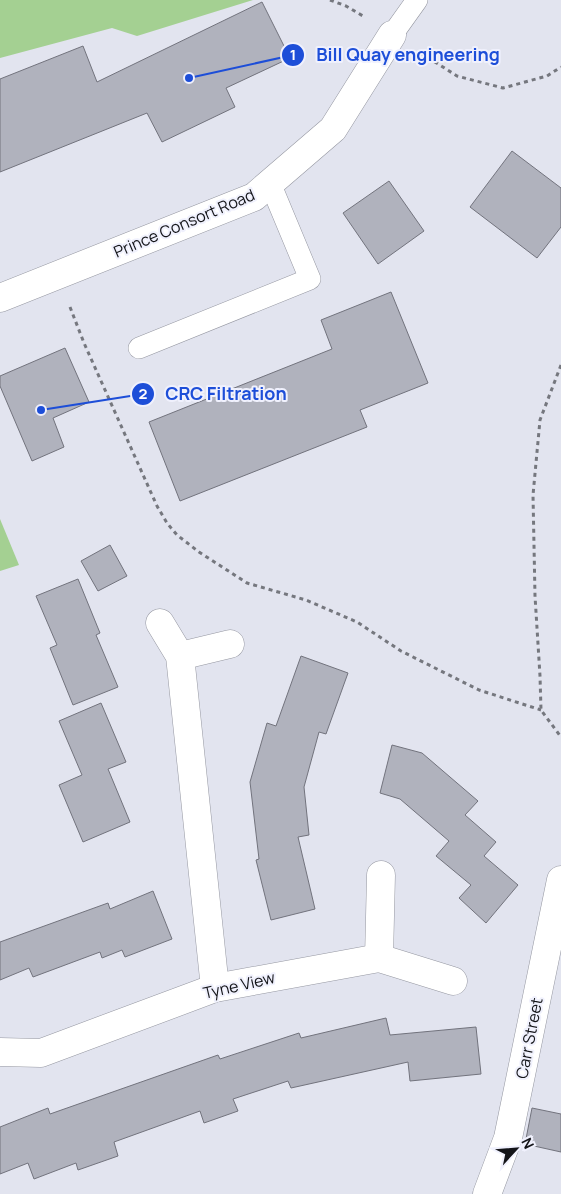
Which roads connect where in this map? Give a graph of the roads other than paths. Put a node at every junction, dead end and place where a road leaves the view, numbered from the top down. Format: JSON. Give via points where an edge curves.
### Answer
{"nodes":[{"id":1,"x":416,"y":0,"type":"edge"},
{"id":2,"x":392,"y":34,"type":"joint"},
{"id":3,"x":270,"y":183,"type":"junction"},
{"id":4,"x":0,"y":298,"type":"edge"},
{"id":5,"x":139,"y":348,"type":"dead end"},
{"id":6,"x":160,"y":623,"type":"dead end"},
{"id":7,"x":230,"y":644,"type":"dead end"},
{"id":8,"x":180,"y":656,"type":"junction"},
{"id":9,"x":381,"y":874,"type":"dead end"},
{"id":10,"x":561,"y":880,"type":"edge"},
{"id":11,"x":379,"y":958,"type":"junction"},
{"id":12,"x":453,"y":981,"type":"dead end"},
{"id":13,"x":215,"y":988,"type":"junction"},
{"id":14,"x":0,"y":1052,"type":"edge"},
{"id":15,"x":487,"y":1194,"type":"edge"}],
"edges":[{"from":1,"to":2,"type":"lane"},
{"from":2,"to":3,"type":"street","name":"Prince Consort Road","via":[[333,128]]},
{"from":3,"to":4,"type":"street","name":"Prince Consort Road","via":[[254,198]]},
{"from":3,"to":5,"type":"lane","via":[[310,279]]},
{"from":6,"to":8,"type":"street"},
{"from":7,"to":8,"type":"street"},
{"from":8,"to":13,"type":"street"},
{"from":9,"to":11,"type":"street"},
{"from":10,"to":15,"type":"street","name":"Carr Street","via":[[508,1138]]},
{"from":11,"to":12,"type":"street","name":"Tyne View"},
{"from":11,"to":13,"type":"street","name":"Tyne View"},
{"from":13,"to":14,"type":"street","name":"Tyne View","via":[[41,1053]]}]}
